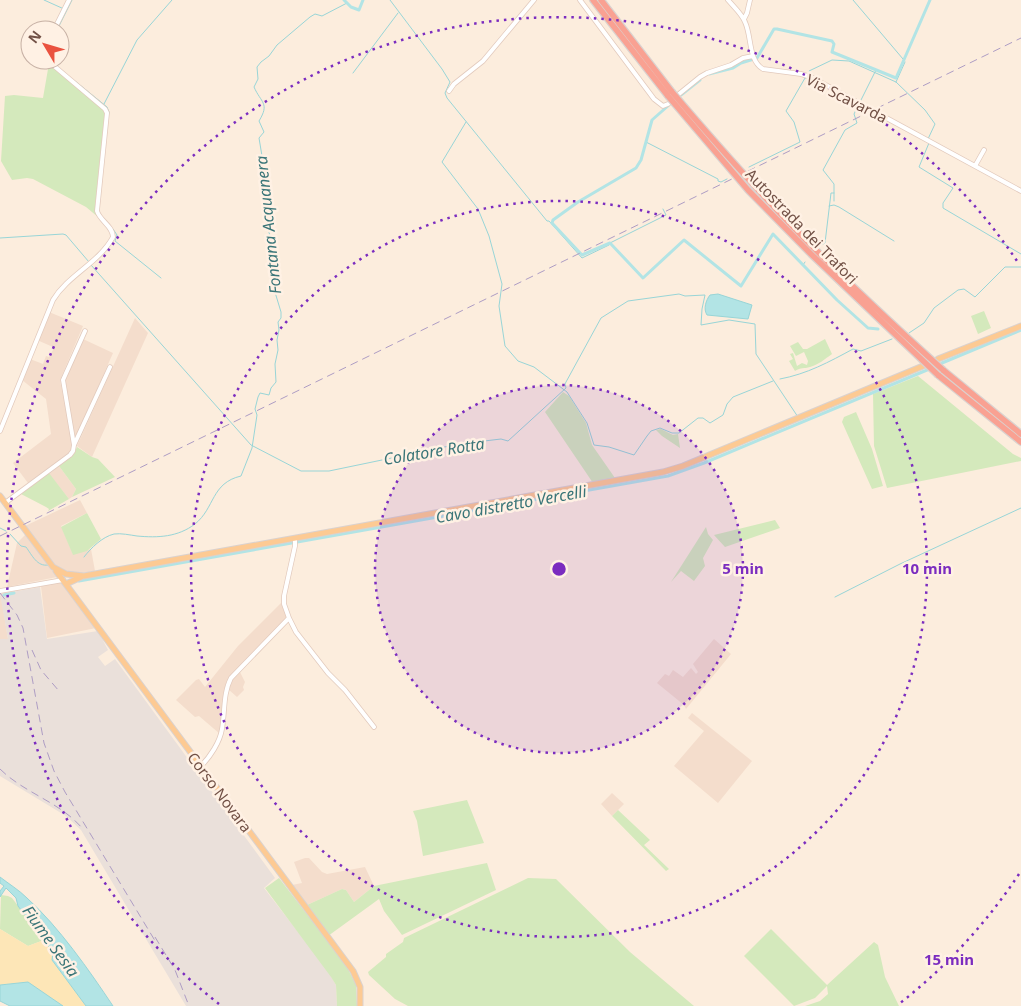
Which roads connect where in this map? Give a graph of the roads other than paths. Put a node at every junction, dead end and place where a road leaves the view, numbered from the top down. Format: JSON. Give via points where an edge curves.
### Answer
{"nodes":[{"id":1,"x":69,"y":0,"type":"edge"},
{"id":2,"x":534,"y":0,"type":"edge"},
{"id":3,"x":580,"y":0,"type":"edge"},
{"id":4,"x":593,"y":0,"type":"edge"},
{"id":5,"x":601,"y":0,"type":"edge"},
{"id":6,"x":728,"y":0,"type":"edge"},
{"id":7,"x":750,"y":0,"type":"edge"},
{"id":8,"x":744,"y":19,"type":"junction"},
{"id":9,"x":59,"y":20,"type":"edge"},
{"id":10,"x":753,"y":56,"type":"junction"},
{"id":11,"x":59,"y":70,"type":"edge"},
{"id":12,"x":449,"y":91,"type":"dead end"},
{"id":13,"x":670,"y":94,"type":"junction"},
{"id":14,"x":680,"y":94,"type":"dead end"},
{"id":15,"x":668,"y":104,"type":"dead end"},
{"id":16,"x":984,"y":150,"type":"dead end"},
{"id":17,"x":975,"y":166,"type":"junction"},
{"id":18,"x":1021,"y":192,"type":"edge"},
{"id":19,"x":1021,"y":326,"type":"edge"},
{"id":20,"x":85,"y":331,"type":"dead end"},
{"id":21,"x":938,"y":360,"type":"dead end"},
{"id":22,"x":923,"y":366,"type":"dead end"},
{"id":23,"x":110,"y":367,"type":"dead end"},
{"id":24,"x":0,"y":431,"type":"edge"},
{"id":25,"x":1021,"y":434,"type":"edge"},
{"id":26,"x":1021,"y":442,"type":"edge"},
{"id":27,"x":74,"y":445,"type":"junction"},
{"id":28,"x":0,"y":496,"type":"edge"},
{"id":29,"x":6,"y":503,"type":"junction"},
{"id":30,"x":295,"y":539,"type":"junction"},
{"id":31,"x":54,"y":567,"type":"junction"},
{"id":32,"x":76,"y":577,"type":"junction"},
{"id":33,"x":65,"y":582,"type":"junction"},
{"id":34,"x":0,"y":591,"type":"edge"},
{"id":35,"x":75,"y":596,"type":"junction"},
{"id":36,"x":289,"y":618,"type":"junction"},
{"id":37,"x":374,"y":727,"type":"dead end"},
{"id":38,"x":201,"y":766,"type":"junction"},
{"id":39,"x":360,"y":1006,"type":"edge"}],
"edges":[{"from":1,"to":9,"type":"street"},
{"from":2,"to":12,"type":"street","via":[[483,61]]},
{"from":3,"to":15,"type":"street","via":[[654,99],[663,106]]},
{"from":4,"to":13,"type":"highway","name":"Autostrada dei Trafori"},
{"from":5,"to":13,"type":"highway","name":"Autostrada dei Trafori"},
{"from":6,"to":8,"type":"street","name":"Via Scavarda"},
{"from":7,"to":8,"type":"street"},
{"from":8,"to":10,"type":"street","name":"Via Scavarda"},
{"from":10,"to":14,"type":"street","via":[[700,76]]},
{"from":10,"to":17,"type":"street","name":"Via Scavarda","via":[[763,69],[810,77]]},
{"from":11,"to":24,"type":"street","via":[[103,106],[107,113],[96,208],[113,237],[102,253],[65,284],[53,300]]},
{"from":13,"to":25,"type":"highway","name":"Autostrada dei Trafori","bridge":true,"via":[[816,250],[886,318]]},
{"from":13,"to":26,"type":"highway","name":"Autostrada dei Trafori","bridge":true,"via":[[748,190],[811,254],[938,375]]},
{"from":16,"to":17,"type":"street"},
{"from":17,"to":18,"type":"street","name":"Via Scavarda"},
{"from":19,"to":21,"type":"main road"},
{"from":20,"to":27,"type":"street","via":[[63,380]]},
{"from":22,"to":30,"type":"main road","via":[[672,470]]},
{"from":23,"to":27,"type":"street"},
{"from":27,"to":29,"type":"street","via":[[70,455]]},
{"from":28,"to":29,"type":"main road","name":"Corso Novara"},
{"from":29,"to":31,"type":"main road","name":"Corso Novara"},
{"from":30,"to":32,"type":"main road"},
{"from":30,"to":36,"type":"street","via":[[284,596]]},
{"from":31,"to":32,"type":"main road"},
{"from":31,"to":33,"type":"main road","name":"Corso Novara"},
{"from":32,"to":33,"type":"main road"},
{"from":32,"to":35,"type":"main road"},
{"from":33,"to":34,"type":"street"},
{"from":33,"to":35,"type":"main road","name":"Corso Novara"},
{"from":35,"to":38,"type":"main road","name":"Corso Novara"},
{"from":36,"to":37,"type":"street","via":[[296,632]]},
{"from":36,"to":38,"type":"street","via":[[231,678],[222,731]]},
{"from":38,"to":39,"type":"main road","name":"Corso Novara","via":[[353,971],[360,987]]}]}
